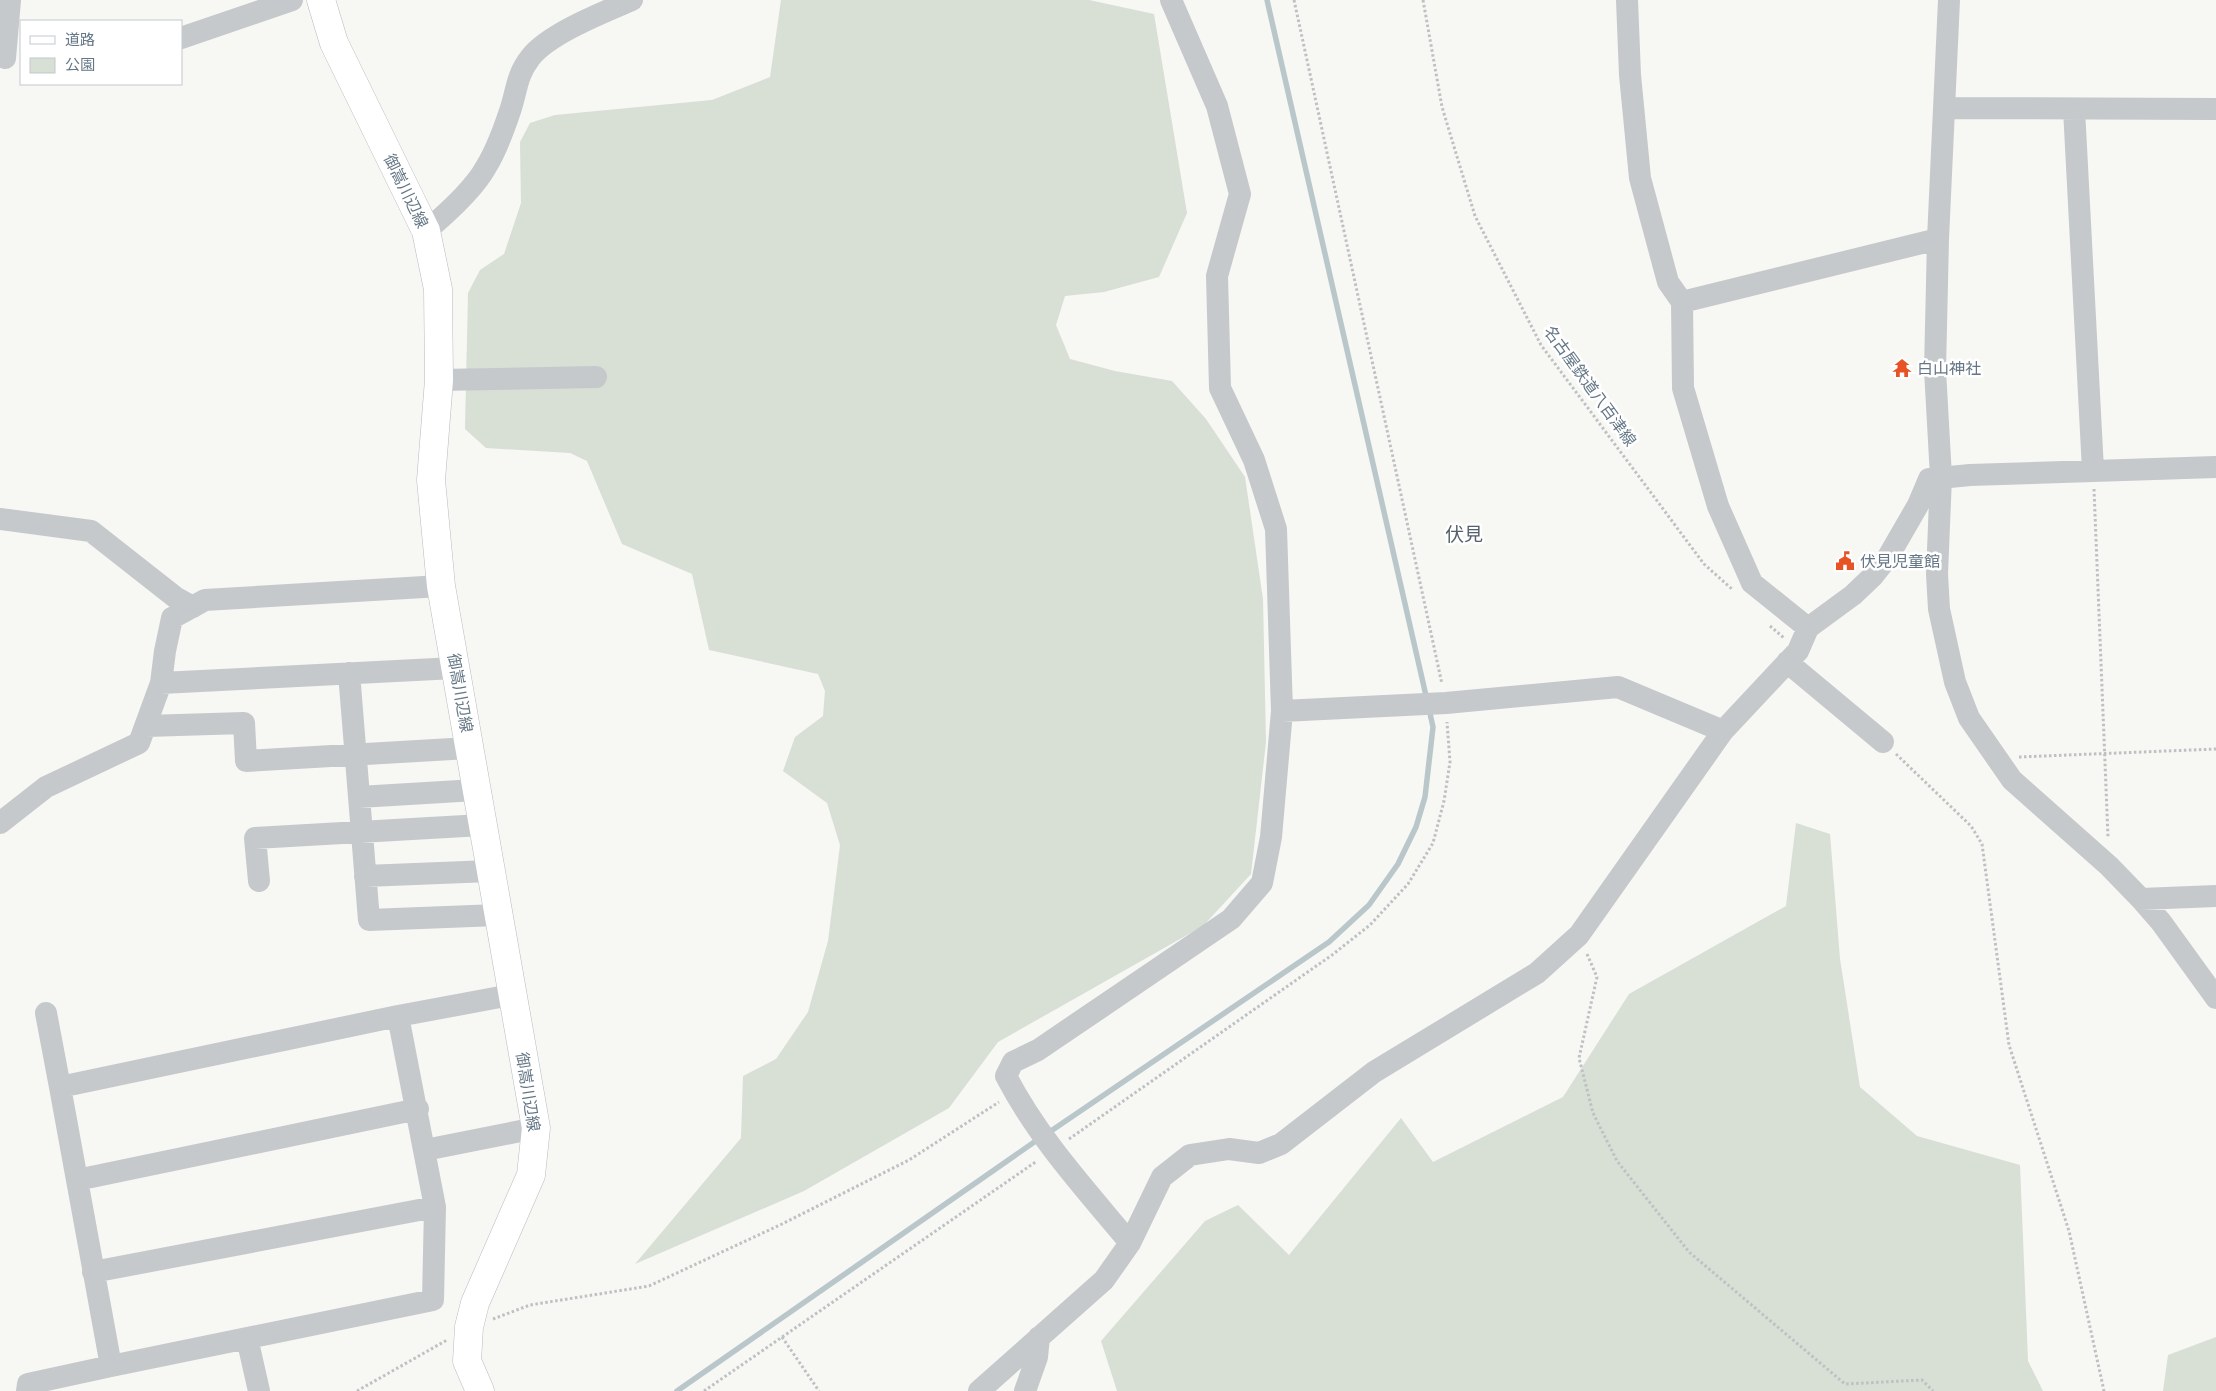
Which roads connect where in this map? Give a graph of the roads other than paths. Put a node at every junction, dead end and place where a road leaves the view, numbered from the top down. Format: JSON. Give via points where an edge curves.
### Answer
{"nodes":[{"id":1,"x":10,"y":0,"type":"edge"},
{"id":2,"x":292,"y":0,"type":"edge"},
{"id":3,"x":321,"y":0,"type":"edge"},
{"id":4,"x":632,"y":0,"type":"edge"},
{"id":5,"x":1171,"y":0,"type":"edge"},
{"id":6,"x":1627,"y":0,"type":"edge"},
{"id":7,"x":1949,"y":0,"type":"edge"},
{"id":8,"x":182,"y":38,"type":"edge"},
{"id":9,"x":9,"y":58,"type":"edge"},
{"id":10,"x":1944,"y":108,"type":"junction"},
{"id":11,"x":2074,"y":108,"type":"junction"},
{"id":12,"x":2216,"y":109,"type":"edge"},
{"id":13,"x":426,"y":231,"type":"junction"},
{"id":14,"x":1938,"y":239,"type":"junction"},
{"id":15,"x":1682,"y":302,"type":"junction"},
{"id":16,"x":596,"y":377,"type":"dead end"},
{"id":17,"x":439,"y":380,"type":"junction"},
{"id":18,"x":2216,"y":467,"type":"edge"},
{"id":19,"x":2093,"y":470,"type":"junction"},
{"id":20,"x":1941,"y":477,"type":"junction"},
{"id":21,"x":0,"y":519,"type":"edge"},
{"id":22,"x":441,"y":586,"type":"junction"},
{"id":23,"x":193,"y":606,"type":"junction"},
{"id":24,"x":1808,"y":628,"type":"junction"},
{"id":25,"x":1793,"y":657,"type":"junction"},
{"id":26,"x":455,"y":668,"type":"junction"},
{"id":27,"x":349,"y":673,"type":"junction"},
{"id":28,"x":161,"y":683,"type":"junction"},
{"id":29,"x":1282,"y":711,"type":"junction"},
{"id":30,"x":146,"y":726,"type":"junction"},
{"id":31,"x":1723,"y":731,"type":"junction"},
{"id":32,"x":1883,"y":742,"type":"road end"},
{"id":33,"x":469,"y":748,"type":"junction"},
{"id":34,"x":355,"y":753,"type":"junction"},
{"id":35,"x":476,"y":790,"type":"junction"},
{"id":36,"x":359,"y":797,"type":"junction"},
{"id":37,"x":0,"y":823,"type":"edge"},
{"id":38,"x":482,"y":825,"type":"junction"},
{"id":39,"x":362,"y":832,"type":"junction"},
{"id":40,"x":490,"y":871,"type":"junction"},
{"id":41,"x":365,"y":876,"type":"junction"},
{"id":42,"x":259,"y":881,"type":"dead end"},
{"id":43,"x":2216,"y":896,"type":"edge"},
{"id":44,"x":2141,"y":899,"type":"junction"},
{"id":45,"x":498,"y":915,"type":"junction"},
{"id":46,"x":511,"y":995,"type":"junction"},
{"id":47,"x":2216,"y":998,"type":"edge"},
{"id":48,"x":46,"y":1013,"type":"dead end"},
{"id":49,"x":398,"y":1016,"type":"junction"},
{"id":50,"x":60,"y":1087,"type":"junction"},
{"id":51,"x":418,"y":1109,"type":"junction"},
{"id":52,"x":536,"y":1128,"type":"junction"},
{"id":53,"x":425,"y":1150,"type":"junction"},
{"id":54,"x":77,"y":1180,"type":"junction"},
{"id":55,"x":436,"y":1207,"type":"junction"},
{"id":56,"x":1130,"y":1243,"type":"junction"},
{"id":57,"x":93,"y":1272,"type":"junction"},
{"id":58,"x":1039,"y":1337,"type":"junction"},
{"id":59,"x":248,"y":1338,"type":"junction"},
{"id":60,"x":111,"y":1366,"type":"junction"},
{"id":61,"x":27,"y":1391,"type":"edge"},
{"id":62,"x":259,"y":1391,"type":"edge"},
{"id":63,"x":480,"y":1391,"type":"edge"},
{"id":64,"x":979,"y":1391,"type":"edge"},
{"id":65,"x":1025,"y":1391,"type":"edge"}],
"edges":[{"from":1,"to":9,"type":"street"},
{"from":2,"to":8,"type":"street"},
{"from":3,"to":13,"type":"main road","name":"御嵩川辺線","via":[[334,43]]},
{"from":4,"to":13,"type":"street","via":[[595,15],[530,56],[518,77],[510,111],[486,168],[449,213]]},
{"from":5,"to":29,"type":"street","via":[[1217,106],[1240,194],[1217,276],[1220,388],[1254,460],[1276,529]]},
{"from":6,"to":15,"type":"street","via":[[1640,178],[1668,282]]},
{"from":7,"to":10,"type":"street"},
{"from":10,"to":11,"type":"street"},
{"from":10,"to":14,"type":"street"},
{"from":11,"to":12,"type":"street"},
{"from":11,"to":19,"type":"street"},
{"from":13,"to":17,"type":"main road","name":"御嵩川辺線","via":[[438,289]]},
{"from":14,"to":15,"type":"street"},
{"from":14,"to":20,"type":"street","via":[[1935,370]]},
{"from":15,"to":24,"type":"street","via":[[1684,388],[1718,506],[1752,583]]},
{"from":16,"to":17,"type":"street"},
{"from":17,"to":22,"type":"main road","name":"御嵩川辺線","via":[[431,480]]},
{"from":18,"to":19,"type":"street"},
{"from":19,"to":20,"type":"street"},
{"from":20,"to":24,"type":"street","via":[[1929,478],[1918,505],[1873,576]]},
{"from":20,"to":44,"type":"street","via":[[1937,574],[1939,608],[1954,682],[1969,718],[2012,780],[2109,866]]},
{"from":21,"to":23,"type":"street","via":[[91,531],[176,597]]},
{"from":22,"to":23,"type":"street","via":[[205,600]]},
{"from":22,"to":26,"type":"main road","name":"御嵩川辺線"},
{"from":23,"to":28,"type":"street","via":[[172,618]]},
{"from":24,"to":25,"type":"street"},
{"from":25,"to":31,"type":"street"},
{"from":25,"to":32,"type":"street"},
{"from":26,"to":27,"type":"street"},
{"from":26,"to":33,"type":"main road","name":"御嵩川辺線"},
{"from":27,"to":28,"type":"street"},
{"from":27,"to":34,"type":"street"},
{"from":28,"to":30,"type":"street"},
{"from":29,"to":31,"type":"street","via":[[1446,703],[1618,687]]},
{"from":29,"to":56,"type":"street","via":[[1272,837],[1262,883],[1231,919],[1038,1050],[1013,1062],[1006,1076],[1053,1150]]},
{"from":30,"to":34,"type":"street","via":[[244,723],[246,761]]},
{"from":30,"to":37,"type":"street","via":[[139,743],[46,786]]},
{"from":31,"to":56,"type":"street","via":[[1579,935],[1537,972],[1374,1072],[1281,1144],[1259,1153],[1229,1149],[1190,1155],[1162,1177]]},
{"from":33,"to":34,"type":"street"},
{"from":33,"to":35,"type":"main road","name":"御嵩川辺線"},
{"from":34,"to":36,"type":"street"},
{"from":35,"to":36,"type":"street"},
{"from":35,"to":38,"type":"main road","name":"御嵩川辺線"},
{"from":36,"to":39,"type":"street"},
{"from":38,"to":39,"type":"street"},
{"from":38,"to":40,"type":"main road","name":"御嵩川辺線"},
{"from":39,"to":41,"type":"street"},
{"from":39,"to":42,"type":"street","via":[[255,838]]},
{"from":40,"to":41,"type":"street"},
{"from":40,"to":45,"type":"main road","name":"御嵩川辺線"},
{"from":41,"to":45,"type":"street","via":[[368,920]]},
{"from":43,"to":44,"type":"street"},
{"from":44,"to":47,"type":"street"},
{"from":45,"to":46,"type":"main road","name":"御嵩川辺線"},
{"from":46,"to":49,"type":"street"},
{"from":46,"to":52,"type":"main road","name":"御嵩川辺線"},
{"from":48,"to":50,"type":"street"},
{"from":49,"to":50,"type":"street"},
{"from":49,"to":51,"type":"street"},
{"from":50,"to":54,"type":"street"},
{"from":51,"to":53,"type":"street"},
{"from":51,"to":54,"type":"street"},
{"from":52,"to":53,"type":"street"},
{"from":52,"to":63,"type":"main road","name":"御嵩川辺線","via":[[531,1175],[475,1303],[469,1327],[467,1361]]},
{"from":53,"to":55,"type":"street"},
{"from":54,"to":57,"type":"street"},
{"from":55,"to":57,"type":"street"},
{"from":55,"to":59,"type":"street","via":[[433,1300]]},
{"from":56,"to":58,"type":"street","via":[[1104,1280]]},
{"from":57,"to":60,"type":"street"},
{"from":58,"to":64,"type":"street"},
{"from":58,"to":65,"type":"street","via":[[1037,1357]]},
{"from":59,"to":60,"type":"street"},
{"from":59,"to":62,"type":"street"},
{"from":60,"to":61,"type":"street","via":[[28,1384]]}]}
